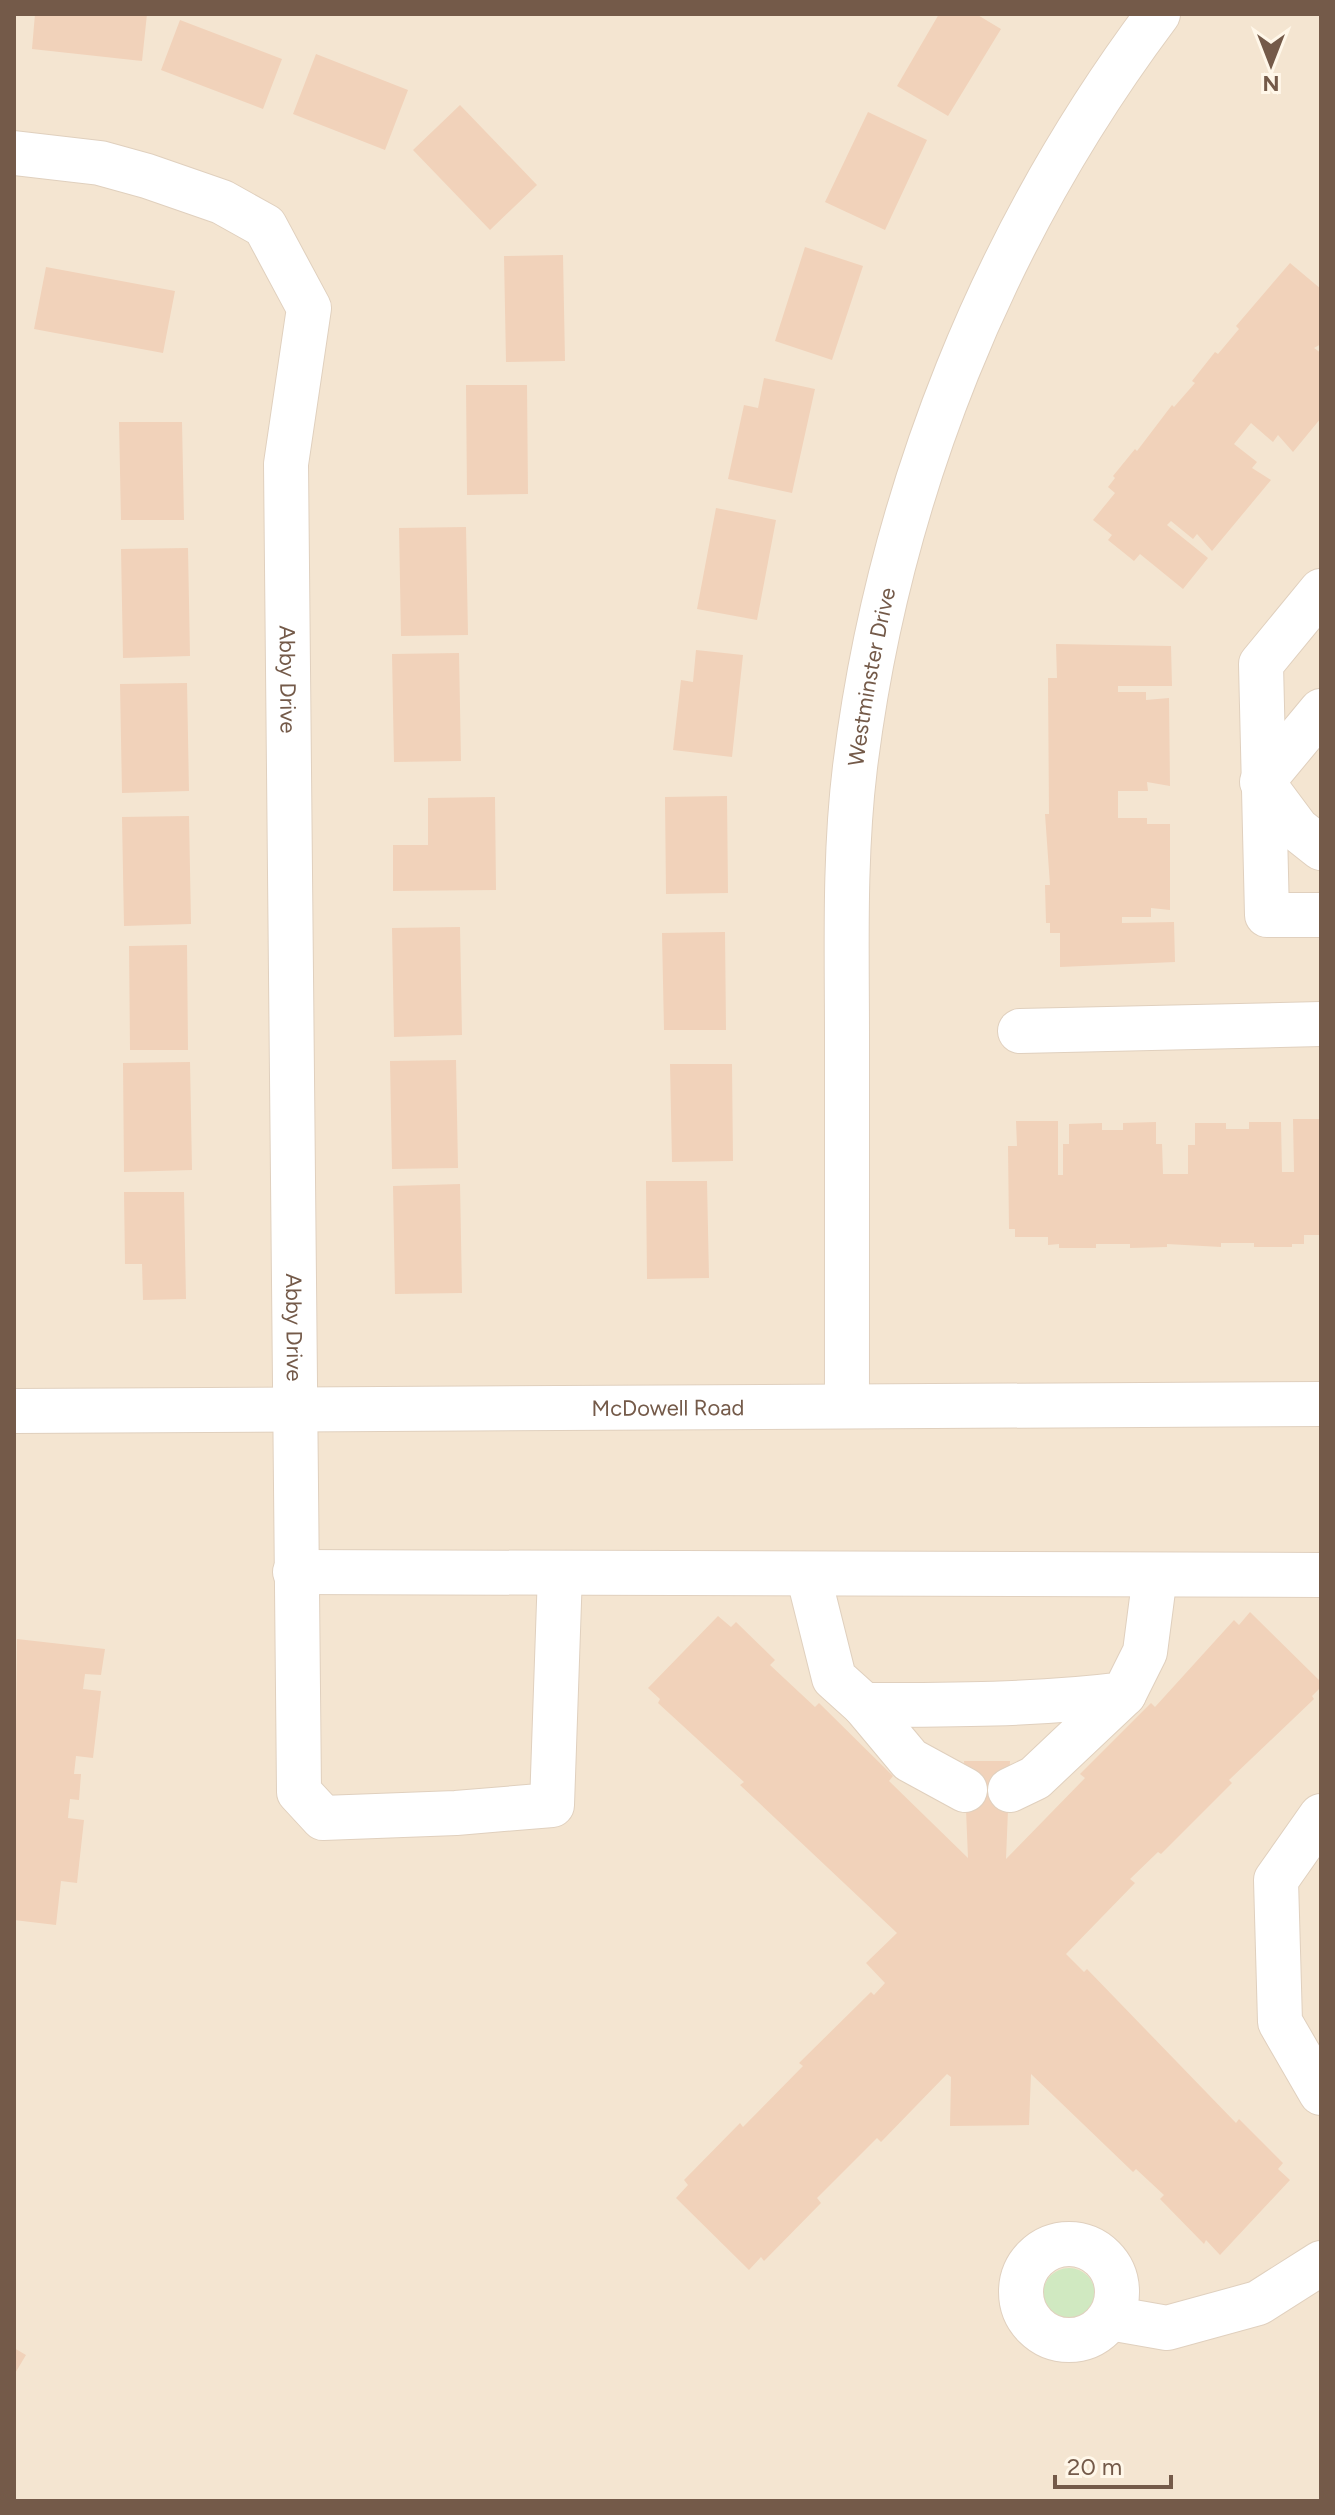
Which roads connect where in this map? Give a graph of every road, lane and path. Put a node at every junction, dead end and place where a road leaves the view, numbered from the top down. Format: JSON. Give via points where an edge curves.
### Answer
{"nodes":[{"id":1,"x":1158,"y":14,"type":"edge"},
{"id":2,"x":14,"y":153,"type":"edge"},
{"id":3,"x":1321,"y":591,"type":"edge"},
{"id":4,"x":1321,"y":711,"type":"edge"},
{"id":5,"x":1262,"y":782,"type":"junction"},
{"id":6,"x":1321,"y":848,"type":"edge"},
{"id":7,"x":1321,"y":915,"type":"edge"},
{"id":8,"x":1321,"y":1024,"type":"edge"},
{"id":9,"x":1020,"y":1031,"type":"dead end"},
{"id":10,"x":1321,"y":1404,"type":"edge"},
{"id":11,"x":847,"y":1405,"type":"junction"},
{"id":12,"x":293,"y":1409,"type":"junction"},
{"id":13,"x":14,"y":1411,"type":"edge"},
{"id":14,"x":295,"y":1572,"type":"junction"},
{"id":15,"x":560,"y":1573,"type":"junction"},
{"id":16,"x":808,"y":1574,"type":"junction"},
{"id":17,"x":1155,"y":1575,"type":"junction"},
{"id":18,"x":1321,"y":1575,"type":"edge"},
{"id":19,"x":1124,"y":1694,"type":"junction"},
{"id":20,"x":864,"y":1705,"type":"junction"},
{"id":21,"x":965,"y":1790,"type":"dead end"},
{"id":22,"x":1010,"y":1790,"type":"dead end"},
{"id":23,"x":1321,"y":1816,"type":"edge"},
{"id":24,"x":1321,"y":2093,"type":"edge"},
{"id":25,"x":1321,"y":2263,"type":"edge"},
{"id":26,"x":1110,"y":2318,"type":"dead end"}],
"edges":[{"from":1,"to":11,"type":"street","name":"Westminster Drive","via":[[1092,108],[1030,212],[974,329],[919,471],[881,614],[859,741],[849,844]]},
{"from":2,"to":12,"type":"street","name":"Abby Drive","via":[[100,163],[222,202],[265,226],[309,308],[286,464]]},
{"from":3,"to":5,"type":"street","via":[[1261,664]]},
{"from":4,"to":5,"type":"street"},
{"from":5,"to":6,"type":"street","via":[[1297,829]]},
{"from":5,"to":7,"type":"street","via":[[1267,915]]},
{"from":8,"to":9,"type":"street"},
{"from":10,"to":11,"type":"street","name":"McDowell Road"},
{"from":11,"to":12,"type":"street","name":"McDowell Road"},
{"from":12,"to":13,"type":"street","name":"McDowell Road"},
{"from":12,"to":14,"type":"street","name":"Abby Drive"},
{"from":14,"to":15,"type":"street"},
{"from":14,"to":15,"type":"street","name":"Abby Drive","via":[[299,1792],[323,1818],[552,1805]]},
{"from":15,"to":16,"type":"street"},
{"from":16,"to":17,"type":"street"},
{"from":16,"to":20,"type":"street","via":[[834,1678]]},
{"from":17,"to":18,"type":"street"},
{"from":17,"to":19,"type":"street","via":[[1145,1652]]},
{"from":19,"to":20,"type":"street","via":[[1059,1702]]},
{"from":19,"to":22,"type":"street","via":[[1035,1778]]},
{"from":20,"to":21,"type":"street","via":[[910,1760]]},
{"from":23,"to":24,"type":"street","via":[[1276,1880],[1280,2022]]},
{"from":25,"to":26,"type":"street","via":[[1258,2303],[1167,2328]]}]}
